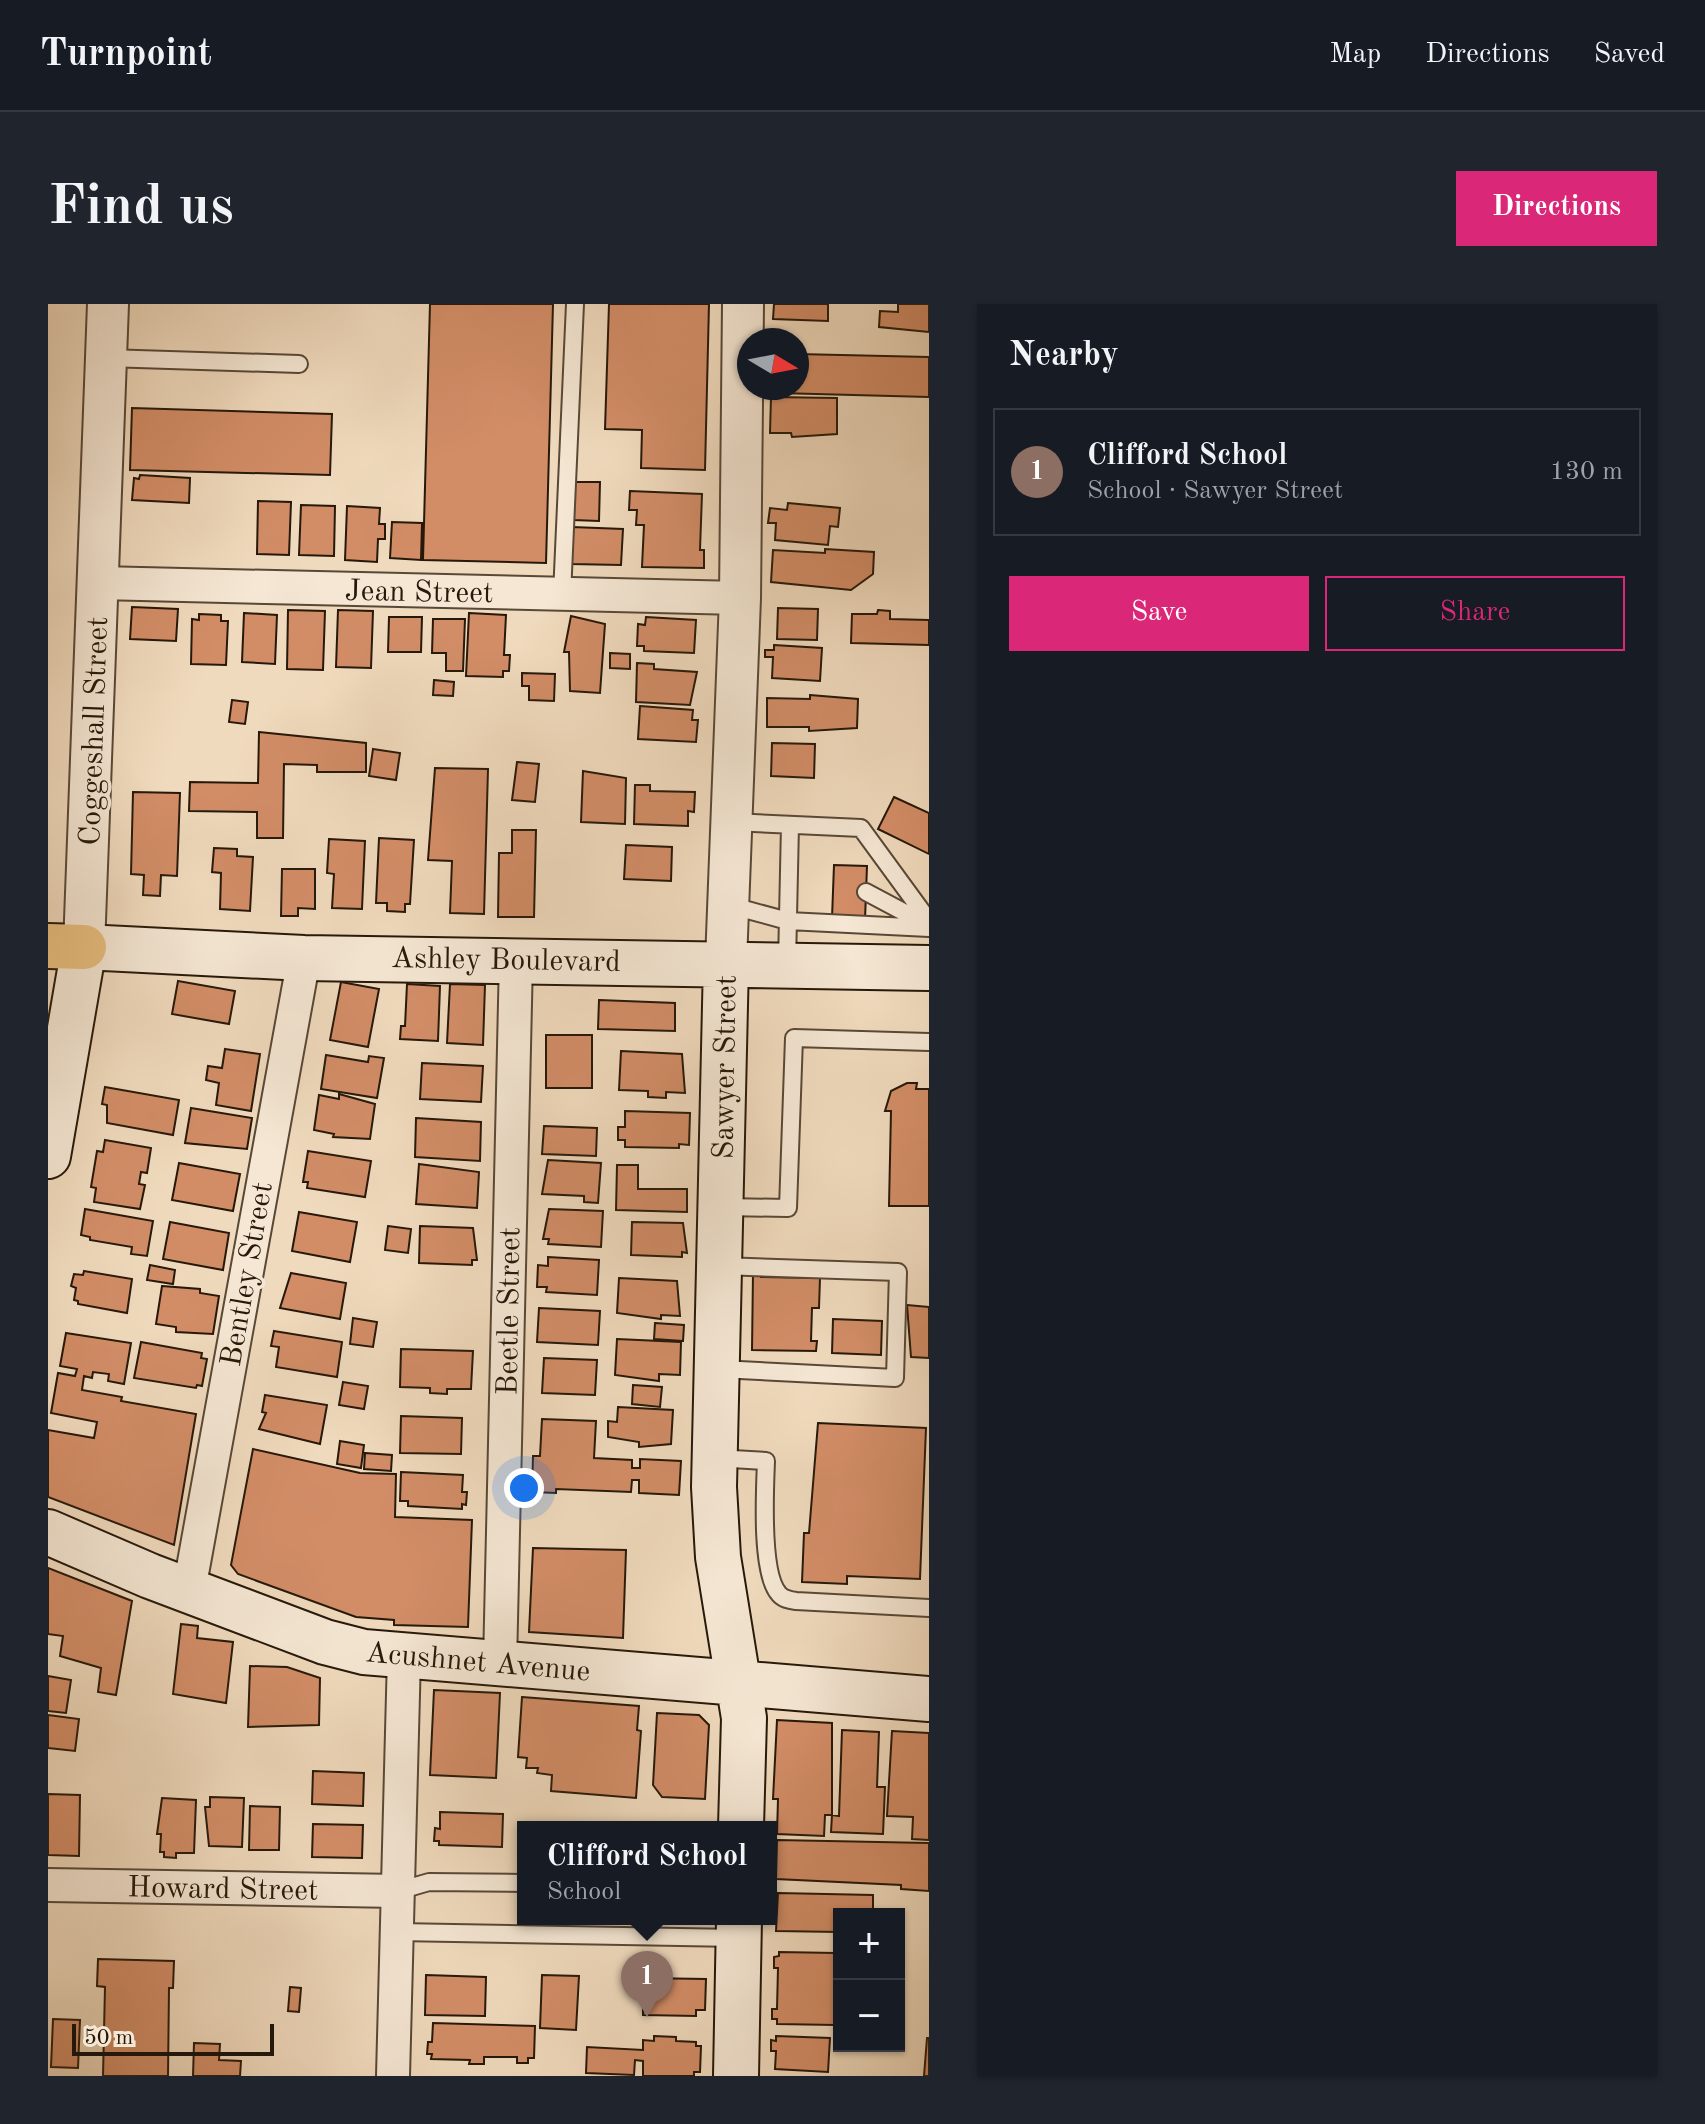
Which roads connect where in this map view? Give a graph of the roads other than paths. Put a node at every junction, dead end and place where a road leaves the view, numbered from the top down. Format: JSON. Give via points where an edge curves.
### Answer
{"nodes":[{"id":1,"x":108,"y":304,"type":"edge"},
{"id":2,"x":575,"y":304,"type":"edge"},
{"id":3,"x":743,"y":304,"type":"edge"},
{"id":4,"x":106,"y":358,"type":"junction"},
{"id":5,"x":299,"y":364,"type":"dead end"},
{"id":6,"x":99,"y":583,"type":"junction"},
{"id":7,"x":562,"y":595,"type":"junction"},
{"id":8,"x":740,"y":598,"type":"junction"},
{"id":9,"x":732,"y":822,"type":"junction"},
{"id":10,"x":790,"y":825,"type":"junction"},
{"id":11,"x":866,"y":892,"type":"dead end"},
{"id":12,"x":728,"y":905,"type":"junction"},
{"id":13,"x":788,"y":921,"type":"junction"},
{"id":14,"x":929,"y":925,"type":"edge"},
{"id":15,"x":66,"y":947,"type":"edge"},
{"id":16,"x":304,"y":958,"type":"junction"},
{"id":17,"x":516,"y":959,"type":"junction"},
{"id":18,"x":726,"y":962,"type":"junction"},
{"id":19,"x":787,"y":964,"type":"junction"},
{"id":20,"x":929,"y":968,"type":"edge"},
{"id":21,"x":929,"y":1042,"type":"edge"},
{"id":22,"x":48,"y":1156,"type":"edge"},
{"id":23,"x":721,"y":1207,"type":"junction"},
{"id":24,"x":719,"y":1266,"type":"junction"},
{"id":25,"x":717,"y":1369,"type":"junction"},
{"id":26,"x":714,"y":1458,"type":"junction"},
{"id":27,"x":48,"y":1532,"type":"edge"},
{"id":28,"x":189,"y":1590,"type":"junction"},
{"id":29,"x":929,"y":1608,"type":"edge"},
{"id":30,"x":404,"y":1656,"type":"junction"},
{"id":31,"x":500,"y":1664,"type":"junction"},
{"id":32,"x":739,"y":1684,"type":"junction"},
{"id":33,"x":929,"y":1699,"type":"edge"},
{"id":34,"x":741,"y":1821,"type":"edge"},
{"id":35,"x":517,"y":1883,"type":"edge"},
{"id":36,"x":48,"y":1885,"type":"edge"},
{"id":37,"x":398,"y":1891,"type":"junction"},
{"id":38,"x":739,"y":1928,"type":"edge"},
{"id":39,"x":397,"y":1932,"type":"junction"},
{"id":40,"x":393,"y":2076,"type":"edge"},
{"id":41,"x":736,"y":2076,"type":"edge"}],
"edges":[{"from":1,"to":4,"type":"street","name":"Coggeshall Street"},
{"from":2,"to":7,"type":"lane"},
{"from":3,"to":8,"type":"street","name":"Sawyer Street"},
{"from":4,"to":5,"type":"lane"},
{"from":4,"to":6,"type":"street","name":"Coggeshall Street"},
{"from":6,"to":7,"type":"street","name":"Jean Street"},
{"from":6,"to":15,"type":"street","name":"Coggeshall Street"},
{"from":7,"to":8,"type":"street","name":"Jean Street"},
{"from":8,"to":9,"type":"street","name":"Sawyer Street"},
{"from":9,"to":10,"type":"lane"},
{"from":9,"to":12,"type":"street","name":"Sawyer Street"},
{"from":10,"to":13,"type":"lane"},
{"from":10,"to":14,"type":"lane","via":[[861,828]]},
{"from":11,"to":14,"type":"lane"},
{"from":12,"to":13,"type":"lane"},
{"from":12,"to":18,"type":"street","name":"Sawyer Street"},
{"from":13,"to":14,"type":"lane"},
{"from":13,"to":19,"type":"lane"},
{"from":15,"to":16,"type":"main road","name":"Ashley Boulevard"},
{"from":15,"to":22,"type":"main road","name":"Coggeshall Street"},
{"from":16,"to":17,"type":"main road","name":"Ashley Boulevard"},
{"from":16,"to":28,"type":"street","name":"Bentley Street"},
{"from":17,"to":18,"type":"main road","name":"Ashley Boulevard"},
{"from":17,"to":31,"type":"street","name":"Beetle Street"},
{"from":18,"to":19,"type":"main road","name":"Ashley Boulevard"},
{"from":18,"to":23,"type":"main road","name":"Sawyer Street"},
{"from":19,"to":20,"type":"main road","name":"Ashley Boulevard"},
{"from":21,"to":23,"type":"lane","via":[[794,1038],[788,1208]]},
{"from":23,"to":24,"type":"main road","name":"Sawyer Street"},
{"from":24,"to":25,"type":"main road","name":"Sawyer Street"},
{"from":24,"to":25,"type":"lane","via":[[898,1272],[895,1378]]},
{"from":25,"to":26,"type":"main road","name":"Sawyer Street"},
{"from":26,"to":29,"type":"lane","via":[[766,1461],[766,1541],[774,1587],[782,1597]]},
{"from":26,"to":32,"type":"main road","name":"Sawyer Street","via":[[718,1557]]},
{"from":27,"to":28,"type":"main road","name":"Acushnet Avenue"},
{"from":28,"to":30,"type":"main road","name":"Acushnet Avenue","via":[[325,1642]]},
{"from":30,"to":31,"type":"main road","name":"Acushnet Avenue"},
{"from":30,"to":37,"type":"street"},
{"from":31,"to":32,"type":"main road","name":"Acushnet Avenue"},
{"from":32,"to":33,"type":"main road","name":"Acushnet Avenue"},
{"from":32,"to":34,"type":"main road","name":"Sawyer Street","via":[[744,1718]]},
{"from":35,"to":37,"type":"lane","via":[[429,1882]]},
{"from":36,"to":37,"type":"street","name":"Howard Street"},
{"from":37,"to":39,"type":"street"},
{"from":38,"to":39,"type":"lane"},
{"from":38,"to":41,"type":"main road"},
{"from":39,"to":40,"type":"street"}]}
